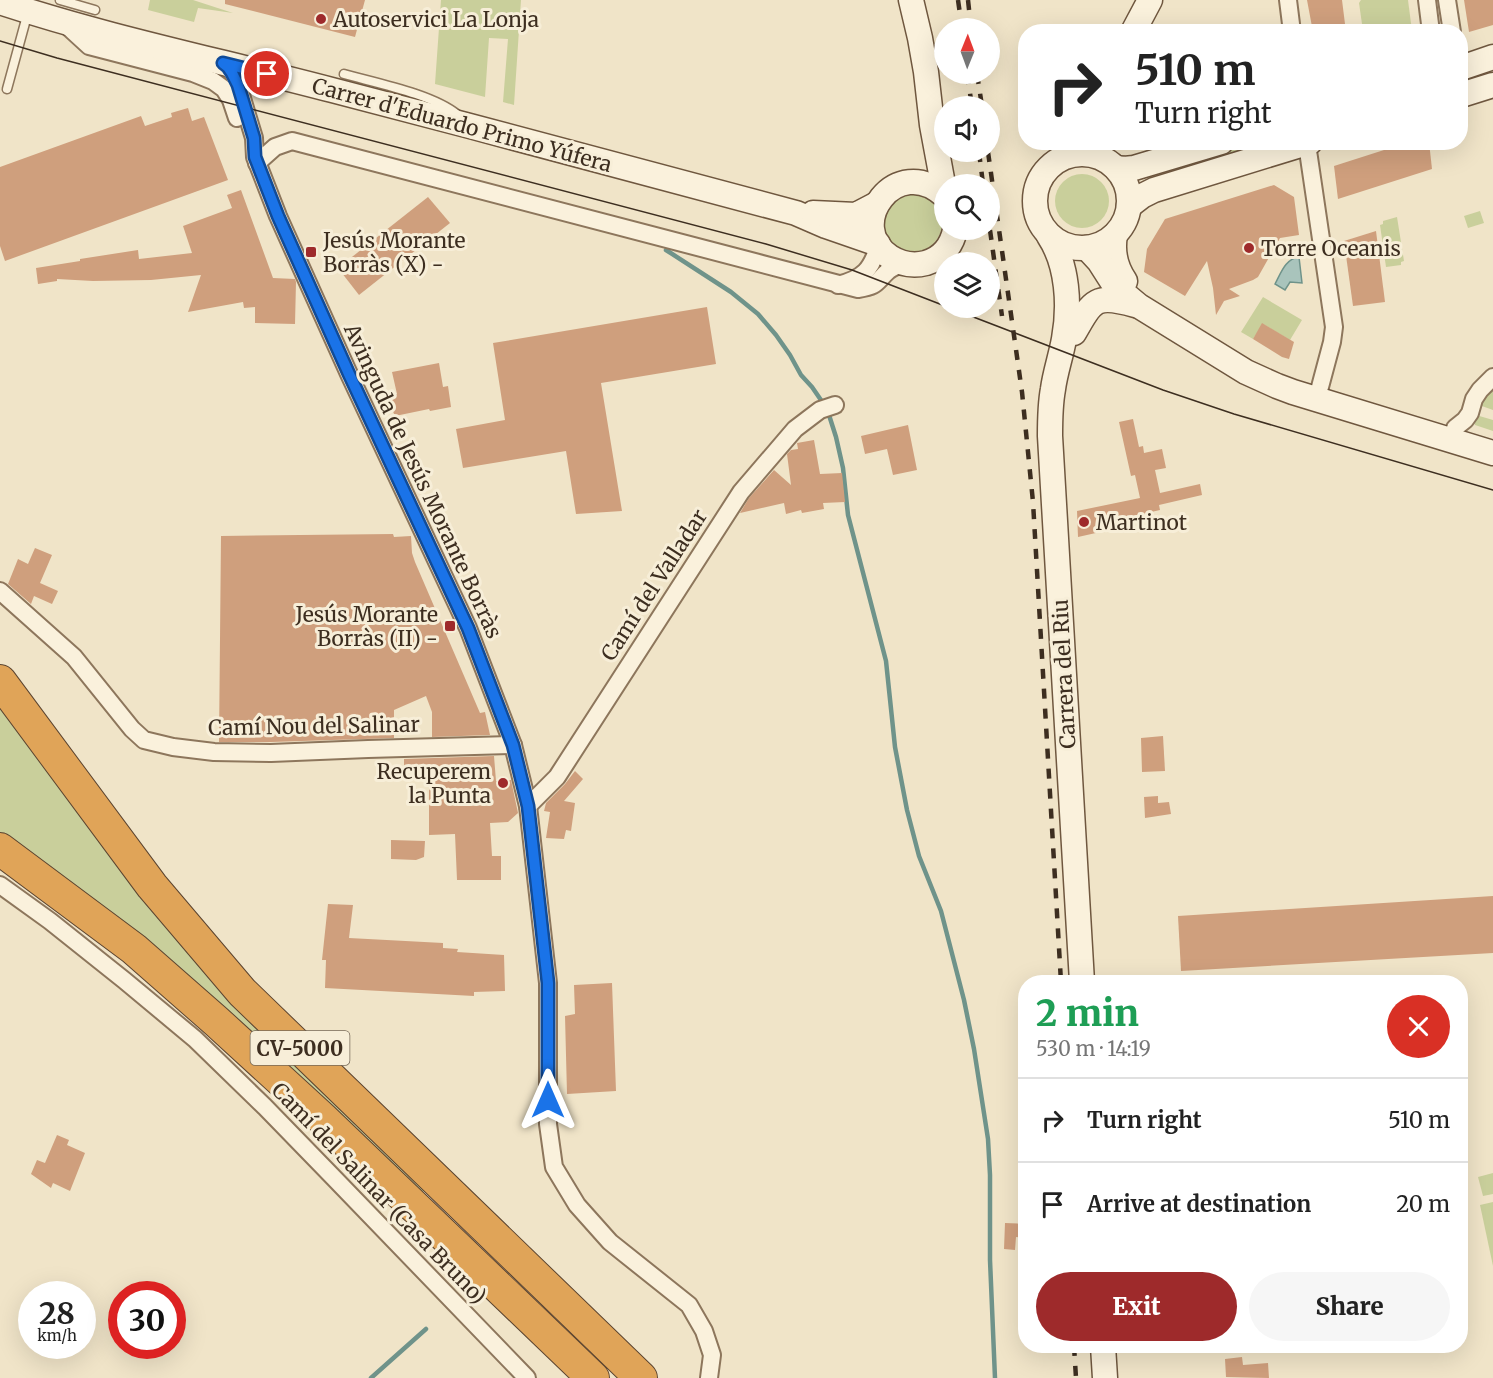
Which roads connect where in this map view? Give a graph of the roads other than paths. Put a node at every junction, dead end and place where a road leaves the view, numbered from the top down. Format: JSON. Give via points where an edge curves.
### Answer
{"nodes":[{"id":1,"x":911,"y":0,"type":"edge"},
{"id":2,"x":1150,"y":0,"type":"edge"},
{"id":3,"x":1288,"y":0,"type":"edge"},
{"id":4,"x":1427,"y":0,"type":"edge"},
{"id":5,"x":1447,"y":0,"type":"edge"},
{"id":6,"x":0,"y":2,"type":"edge"},
{"id":7,"x":59,"y":10,"type":"edge"},
{"id":8,"x":95,"y":10,"type":"dead end"},
{"id":9,"x":28,"y":11,"type":"junction"},
{"id":10,"x":1137,"y":24,"type":"edge"},
{"id":11,"x":1291,"y":24,"type":"edge"},
{"id":12,"x":1430,"y":24,"type":"edge"},
{"id":13,"x":1451,"y":24,"type":"edge"},
{"id":14,"x":1493,"y":57,"type":"edge"},
{"id":15,"x":223,"y":63,"type":"junction"},
{"id":16,"x":1468,"y":66,"type":"edge"},
{"id":17,"x":344,"y":75,"type":"dead end"},
{"id":18,"x":1493,"y":85,"type":"edge"},
{"id":19,"x":7,"y":89,"type":"dead end"},
{"id":20,"x":224,"y":89,"type":"joint"},
{"id":21,"x":1468,"y":93,"type":"edge"},
{"id":22,"x":932,"y":125,"type":"junction"},
{"id":23,"x":481,"y":129,"type":"junction"},
{"id":24,"x":1195,"y":150,"type":"edge"},
{"id":25,"x":1285,"y":150,"type":"edge"},
{"id":26,"x":1309,"y":150,"type":"edge"},
{"id":27,"x":1065,"y":151,"type":"edge"},
{"id":28,"x":1101,"y":155,"type":"edge"},
{"id":29,"x":256,"y":160,"type":"junction"},
{"id":30,"x":941,"y":174,"type":"edge"},
{"id":31,"x":913,"y":182,"type":"junction"},
{"id":32,"x":934,"y":187,"type":"edge"},
{"id":33,"x":877,"y":204,"type":"junction"},
{"id":34,"x":1129,"y":206,"type":"junction"},
{"id":35,"x":796,"y":213,"type":"junction"},
{"id":36,"x":1115,"y":235,"type":"junction"},
{"id":37,"x":1049,"y":236,"type":"junction"},
{"id":38,"x":952,"y":240,"type":"edge"},
{"id":39,"x":879,"y":245,"type":"junction"},
{"id":40,"x":1086,"y":248,"type":"junction"},
{"id":41,"x":902,"y":263,"type":"junction"},
{"id":42,"x":837,"y":285,"type":"junction"},
{"id":43,"x":1139,"y":306,"type":"junction"},
{"id":44,"x":1074,"y":333,"type":"junction"},
{"id":45,"x":1058,"y":366,"type":"junction"},
{"id":46,"x":1493,"y":377,"type":"edge"},
{"id":47,"x":1320,"y":387,"type":"junction"},
{"id":48,"x":835,"y":405,"type":"dead end"},
{"id":49,"x":1455,"y":428,"type":"junction"},
{"id":50,"x":1493,"y":439,"type":"edge"},
{"id":51,"x":1493,"y":453,"type":"edge"},
{"id":52,"x":0,"y":591,"type":"edge"},
{"id":53,"x":0,"y":681,"type":"edge"},
{"id":54,"x":513,"y":745,"type":"junction"},
{"id":55,"x":528,"y":806,"type":"junction"},
{"id":56,"x":0,"y":849,"type":"edge"},
{"id":57,"x":0,"y":860,"type":"edge"},
{"id":58,"x":0,"y":885,"type":"edge"},
{"id":59,"x":134,"y":949,"type":"junction"},
{"id":60,"x":1082,"y":975,"type":"edge"},
{"id":61,"x":1103,"y":1353,"type":"edge"},
{"id":62,"x":527,"y":1378,"type":"edge"},
{"id":63,"x":593,"y":1378,"type":"edge"},
{"id":64,"x":641,"y":1378,"type":"edge"},
{"id":65,"x":709,"y":1378,"type":"edge"},
{"id":66,"x":1105,"y":1378,"type":"edge"}],
"edges":[{"from":1,"to":22,"type":"main road"},
{"from":2,"to":10,"type":"main road"},
{"from":3,"to":11,"type":"street"},
{"from":4,"to":12,"type":"street"},
{"from":5,"to":13,"type":"street"},
{"from":6,"to":9,"type":"main road","name":"Carrer d'Eduardo Primo Yúfera"},
{"from":7,"to":8,"type":"lane"},
{"from":7,"to":9,"type":"main road","name":"Carrer d'Eduardo Primo Yúfera"},
{"from":7,"to":15,"type":"main road","name":"Carrer d'Eduardo Primo Yúfera"},
{"from":7,"to":20,"type":"street","name":"Carrer d'Eduardo Primo Yúfera","via":[[89,46],[193,73]]},
{"from":9,"to":19,"type":"lane"},
{"from":14,"to":16,"type":"main road"},
{"from":15,"to":23,"type":"main road","name":"Carrer d'Eduardo Primo Yúfera"},
{"from":15,"to":29,"type":"street","name":"Avinguda de Jesús Morante Borràs","via":[[238,85],[254,138]]},
{"from":17,"to":23,"type":"lane","via":[[427,98]]},
{"from":18,"to":21,"type":"main road"},
{"from":20,"to":29,"type":"street","name":"Avinguda de Jesús Morante Borràs"},
{"from":22,"to":30,"type":"main road"},
{"from":22,"to":31,"type":"main road","via":[[923,171]]},
{"from":23,"to":35,"type":"main road","name":"Carrer d'Eduardo Primo Yúfera"},
{"from":24,"to":28,"type":"main road","via":[[1124,170]]},
{"from":25,"to":34,"type":"main road","via":[[1154,190]]},
{"from":26,"to":47,"type":"street","via":[[1334,327]]},
{"from":27,"to":28,"type":"main road","via":[[1068,156]]},
{"from":27,"to":37,"type":"main road","via":[[1040,178],[1035,194],[1035,210]]},
{"from":28,"to":34,"type":"main road","via":[[1122,176]]},
{"from":29,"to":42,"type":"street","via":[[292,141]]},
{"from":29,"to":54,"type":"street","name":"Avinguda de Jesús Morante Borràs","via":[[344,364],[468,628]]},
{"from":31,"to":32,"type":"main road"},
{"from":31,"to":33,"type":"main road","name":"Carrer d'Eduardo Primo Yúfera","via":[[892,188]]},
{"from":33,"to":35,"type":"main road","name":"Carrer d'Eduardo Primo Yúfera","via":[[856,215]]},
{"from":33,"to":39,"type":"main road","via":[[872,226]]},
{"from":34,"to":36,"type":"main road","via":[[1126,220]]},
{"from":35,"to":39,"type":"main road","name":"Carrer d'Eduardo Primo Yúfera"},
{"from":36,"to":40,"type":"main road"},
{"from":36,"to":47,"type":"main road","via":[[1115,261],[1130,286],[1263,367]]},
{"from":37,"to":40,"type":"main road","via":[[1062,244]]},
{"from":37,"to":45,"type":"main road","name":"Carrera del Riu","via":[[1060,256],[1066,295],[1066,325]]},
{"from":38,"to":41,"type":"main road","via":[[930,262]]},
{"from":39,"to":41,"type":"main road","name":"Carrer d'Eduardo Primo Yúfera"},
{"from":39,"to":42,"type":"street","via":[[867,271]]},
{"from":40,"to":43,"type":"main road","via":[[1115,286]]},
{"from":40,"to":44,"type":"main road","name":"Carrera del Riu","via":[[1077,272]]},
{"from":41,"to":42,"type":"street","via":[[869,287]]},
{"from":43,"to":44,"type":"main road","via":[[1101,300],[1087,309]]},
{"from":43,"to":51,"type":"main road","via":[[1246,372],[1277,386]]},
{"from":44,"to":45,"type":"main road","name":"Carrera del Riu"},
{"from":45,"to":60,"type":"main road","name":"Carrera del Riu","via":[[1050,436]]},
{"from":46,"to":49,"type":"street","via":[[1474,399],[1466,420]]},
{"from":47,"to":49,"type":"main road"},
{"from":48,"to":55,"type":"street","name":"Camí del Valladar","via":[[820,410],[795,429],[741,492],[557,777]]},
{"from":49,"to":50,"type":"main road"},
{"from":52,"to":54,"type":"street","name":"Camí Nou del Salinar","via":[[74,657],[144,740],[214,752],[271,753]]},
{"from":53,"to":64,"type":"highway","number":"CV-5000","via":[[152,886],[242,992]]},
{"from":54,"to":55,"type":"street","name":"Avinguda de Jesús Morante Borràs"},
{"from":55,"to":65,"type":"street","name":"Avinguda de Jesús Morante Borràs","via":[[548,983],[548,1124],[554,1167],[577,1205],[610,1242],[689,1305],[712,1355]]},
{"from":56,"to":59,"type":"highway","number":"CV-5000"},
{"from":57,"to":59,"type":"highway"},
{"from":58,"to":62,"type":"street","name":"Camí del Salinar (Casa Bruno)","via":[[195,1039]]},
{"from":59,"to":63,"type":"highway","number":"CV-5000","via":[[322,1118]]},
{"from":61,"to":66,"type":"main road"}]}
